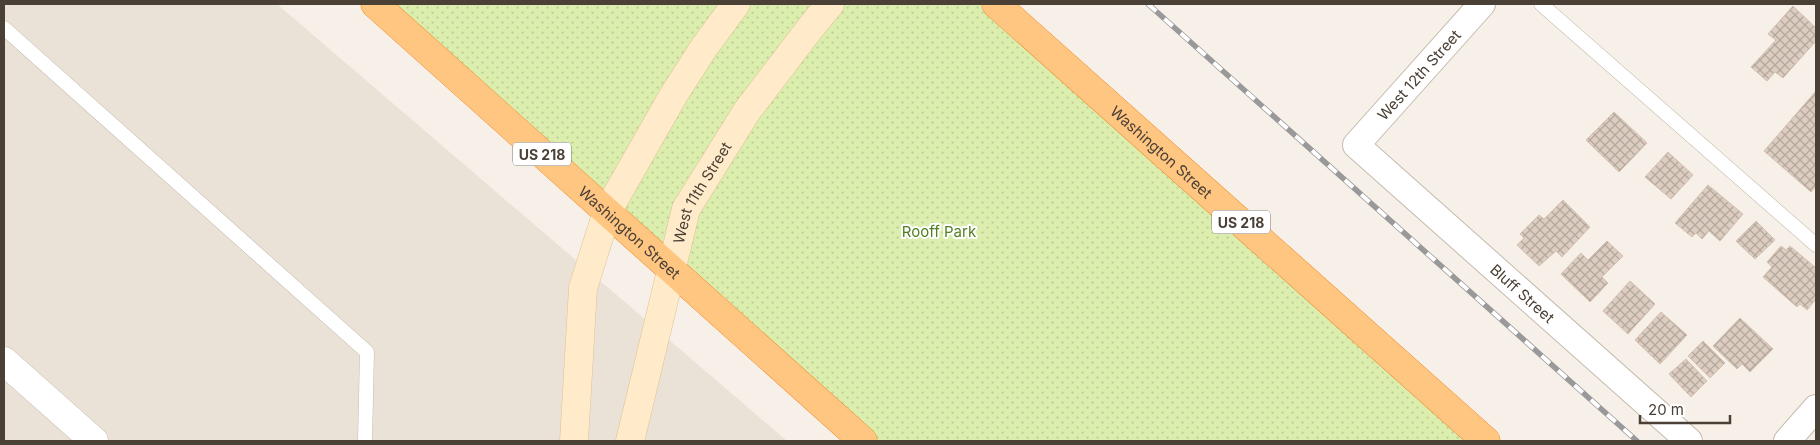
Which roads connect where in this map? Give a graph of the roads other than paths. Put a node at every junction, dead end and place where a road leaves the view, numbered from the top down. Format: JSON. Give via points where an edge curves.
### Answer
{"nodes":[{"id":1,"x":375,"y":4,"type":"edge"},
{"id":2,"x":736,"y":4,"type":"edge"},
{"id":3,"x":830,"y":4,"type":"edge"},
{"id":4,"x":996,"y":4,"type":"edge"},
{"id":5,"x":1482,"y":4,"type":"edge"},
{"id":6,"x":1541,"y":4,"type":"edge"},
{"id":7,"x":4,"y":28,"type":"edge"},
{"id":8,"x":1356,"y":145,"type":"joint"},
{"id":9,"x":606,"y":212,"type":"junction"},
{"id":10,"x":1816,"y":245,"type":"edge"},
{"id":11,"x":672,"y":271,"type":"junction"},
{"id":12,"x":4,"y":361,"type":"edge"},
{"id":13,"x":1816,"y":408,"type":"edge"},
{"id":14,"x":94,"y":441,"type":"edge"},
{"id":15,"x":365,"y":441,"type":"edge"},
{"id":16,"x":574,"y":441,"type":"edge"},
{"id":17,"x":630,"y":441,"type":"edge"},
{"id":18,"x":863,"y":441,"type":"edge"},
{"id":19,"x":1486,"y":441,"type":"edge"},
{"id":20,"x":1689,"y":441,"type":"edge"},
{"id":21,"x":1787,"y":441,"type":"edge"}],
"edges":[{"from":1,"to":9,"type":"highway","name":"Washington Street","number":"US 218"},
{"from":2,"to":9,"type":"main road","via":[[673,96]]},
{"from":3,"to":11,"type":"main road","name":"West 11th Street","via":[[746,111],[686,209]]},
{"from":4,"to":19,"type":"highway","name":"Washington Street","number":"US 218"},
{"from":5,"to":8,"type":"street","name":"West 12th Street"},
{"from":6,"to":10,"type":"lane"},
{"from":7,"to":15,"type":"lane","via":[[367,352]]},
{"from":8,"to":20,"type":"street","name":"Bluff Street"},
{"from":9,"to":11,"type":"highway","name":"Washington Street","number":"US 218"},
{"from":9,"to":16,"type":"main road","via":[[583,288]]},
{"from":11,"to":17,"type":"main road","name":"West 11th Street"},
{"from":11,"to":18,"type":"highway","name":"Washington Street","number":"US 218"},
{"from":12,"to":14,"type":"street"},
{"from":13,"to":21,"type":"street"}]}
